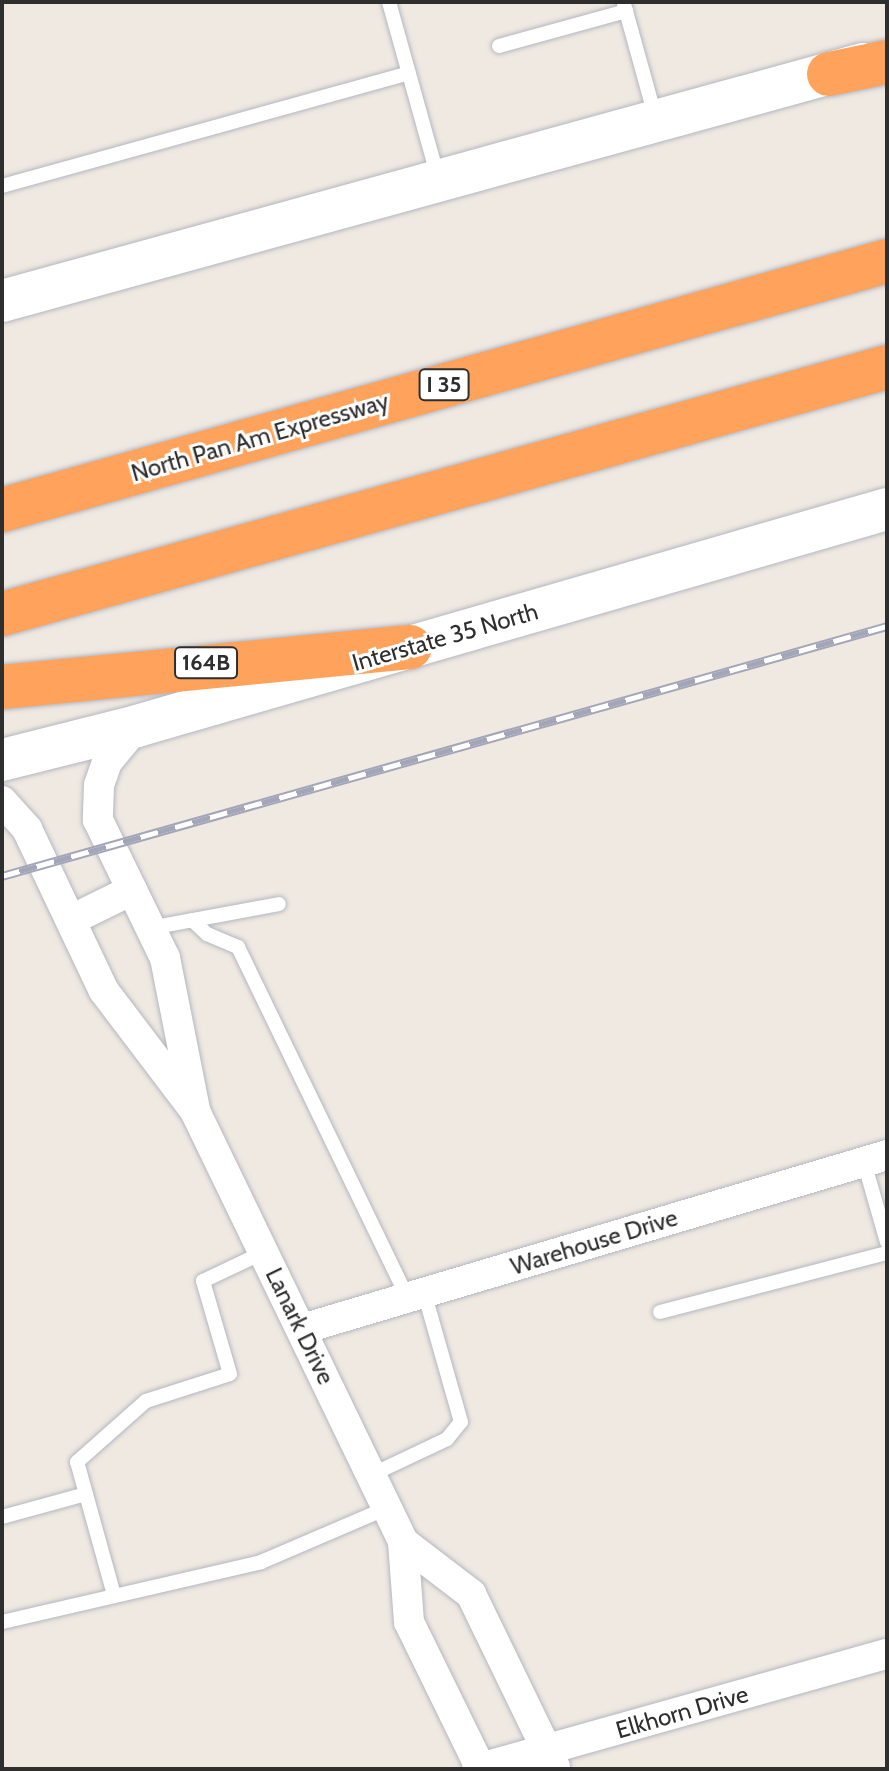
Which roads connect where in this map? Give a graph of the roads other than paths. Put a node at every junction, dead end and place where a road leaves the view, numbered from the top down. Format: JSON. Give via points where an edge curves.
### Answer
{"nodes":[{"id":1,"x":389,"y":2,"type":"edge"},
{"id":2,"x":625,"y":6,"type":"edge"},
{"id":3,"x":499,"y":46,"type":"dead end"},
{"id":4,"x":887,"y":60,"type":"edge"},
{"id":5,"x":409,"y":73,"type":"junction"},
{"id":6,"x":829,"y":74,"type":"joint"},
{"id":7,"x":656,"y":120,"type":"junction"},
{"id":8,"x":438,"y":177,"type":"junction"},
{"id":9,"x":2,"y":186,"type":"edge"},
{"id":10,"x":887,"y":261,"type":"edge"},
{"id":11,"x":2,"y":301,"type":"edge"},
{"id":12,"x":887,"y":367,"type":"edge"},
{"id":13,"x":887,"y":509,"type":"edge"},
{"id":14,"x":2,"y":510,"type":"edge"},
{"id":15,"x":2,"y":614,"type":"edge"},
{"id":16,"x":410,"y":647,"type":"junction"},
{"id":17,"x":2,"y":687,"type":"edge"},
{"id":18,"x":137,"y":726,"type":"junction"},
{"id":19,"x":2,"y":760,"type":"edge"},
{"id":20,"x":2,"y":801,"type":"edge"},
{"id":21,"x":132,"y":890,"type":"junction"},
{"id":22,"x":279,"y":904,"type":"dead end"},
{"id":23,"x":71,"y":920,"type":"junction"},
{"id":24,"x":192,"y":920,"type":"junction"},
{"id":25,"x":150,"y":928,"type":"junction"},
{"id":26,"x":195,"y":1111,"type":"junction"},
{"id":27,"x":876,"y":1159,"type":"edge"},
{"id":28,"x":887,"y":1242,"type":"edge"},
{"id":29,"x":264,"y":1252,"type":"junction"},
{"id":30,"x":887,"y":1253,"type":"edge"},
{"id":31,"x":416,"y":1295,"type":"junction"},
{"id":32,"x":660,"y":1312,"type":"dead end"},
{"id":33,"x":302,"y":1329,"type":"junction"},
{"id":34,"x":371,"y":1475,"type":"junction"},
{"id":35,"x":86,"y":1494,"type":"junction"},
{"id":36,"x":387,"y":1508,"type":"junction"},
{"id":37,"x":2,"y":1517,"type":"edge"},
{"id":38,"x":403,"y":1542,"type":"junction"},
{"id":39,"x":114,"y":1595,"type":"junction"},
{"id":40,"x":2,"y":1622,"type":"edge"},
{"id":41,"x":887,"y":1654,"type":"edge"},
{"id":42,"x":551,"y":1760,"type":"edge"},
{"id":43,"x":480,"y":1769,"type":"edge"}],
"edges":[{"from":1,"to":5,"type":"lane"},
{"from":2,"to":3,"type":"lane"},
{"from":2,"to":7,"type":"lane"},
{"from":4,"to":6,"type":"highway"},
{"from":5,"to":8,"type":"lane"},
{"from":5,"to":9,"type":"lane"},
{"from":6,"to":7,"type":"main road"},
{"from":7,"to":8,"type":"main road"},
{"from":8,"to":11,"type":"main road"},
{"from":10,"to":14,"type":"highway","name":"North Pan Am Expressway","number":"I 35"},
{"from":12,"to":15,"type":"highway"},
{"from":13,"to":16,"type":"main road","name":"Interstate 35 North"},
{"from":16,"to":17,"type":"highway","number":"164B"},
{"from":16,"to":18,"type":"main road","name":"Interstate 35 North"},
{"from":18,"to":19,"type":"main road","name":"Interstate 35 North"},
{"from":18,"to":21,"type":"street","name":"Lanark Drive","via":[[107,762],[96,802],[98,820]]},
{"from":20,"to":23,"type":"street","name":"Lanark Drive","via":[[27,829]]},
{"from":21,"to":23,"type":"street"},
{"from":21,"to":25,"type":"street","name":"Lanark Drive"},
{"from":22,"to":24,"type":"lane"},
{"from":23,"to":26,"type":"street","name":"Lanark Drive","via":[[104,991]]},
{"from":24,"to":25,"type":"lane"},
{"from":24,"to":31,"type":"lane","via":[[207,934],[238,947]]},
{"from":25,"to":26,"type":"street","name":"Lanark Drive","via":[[165,958]]},
{"from":26,"to":29,"type":"street","name":"Lanark Drive"},
{"from":27,"to":28,"type":"lane"},
{"from":27,"to":31,"type":"street","name":"Warehouse Drive"},
{"from":29,"to":33,"type":"street","name":"Lanark Drive"},
{"from":29,"to":35,"type":"lane","via":[[203,1281],[230,1374],[146,1401],[77,1462]]},
{"from":30,"to":32,"type":"lane"},
{"from":31,"to":33,"type":"street","name":"Warehouse Drive"},
{"from":31,"to":34,"type":"lane","via":[[461,1422],[447,1439]]},
{"from":33,"to":34,"type":"street","name":"Lanark Drive"},
{"from":34,"to":36,"type":"street","name":"Lanark Drive"},
{"from":35,"to":37,"type":"lane"},
{"from":35,"to":39,"type":"lane"},
{"from":36,"to":38,"type":"street","name":"Lanark Drive"},
{"from":36,"to":39,"type":"lane","via":[[261,1562]]},
{"from":38,"to":42,"type":"street","name":"Lanark Drive","via":[[471,1594]]},
{"from":38,"to":43,"type":"street","name":"Lanark Drive","via":[[409,1622]]},
{"from":39,"to":40,"type":"lane"},
{"from":41,"to":42,"type":"street","name":"Elkhorn Drive"},
{"from":42,"to":43,"type":"street","name":"Elkhorn Drive"}]}
